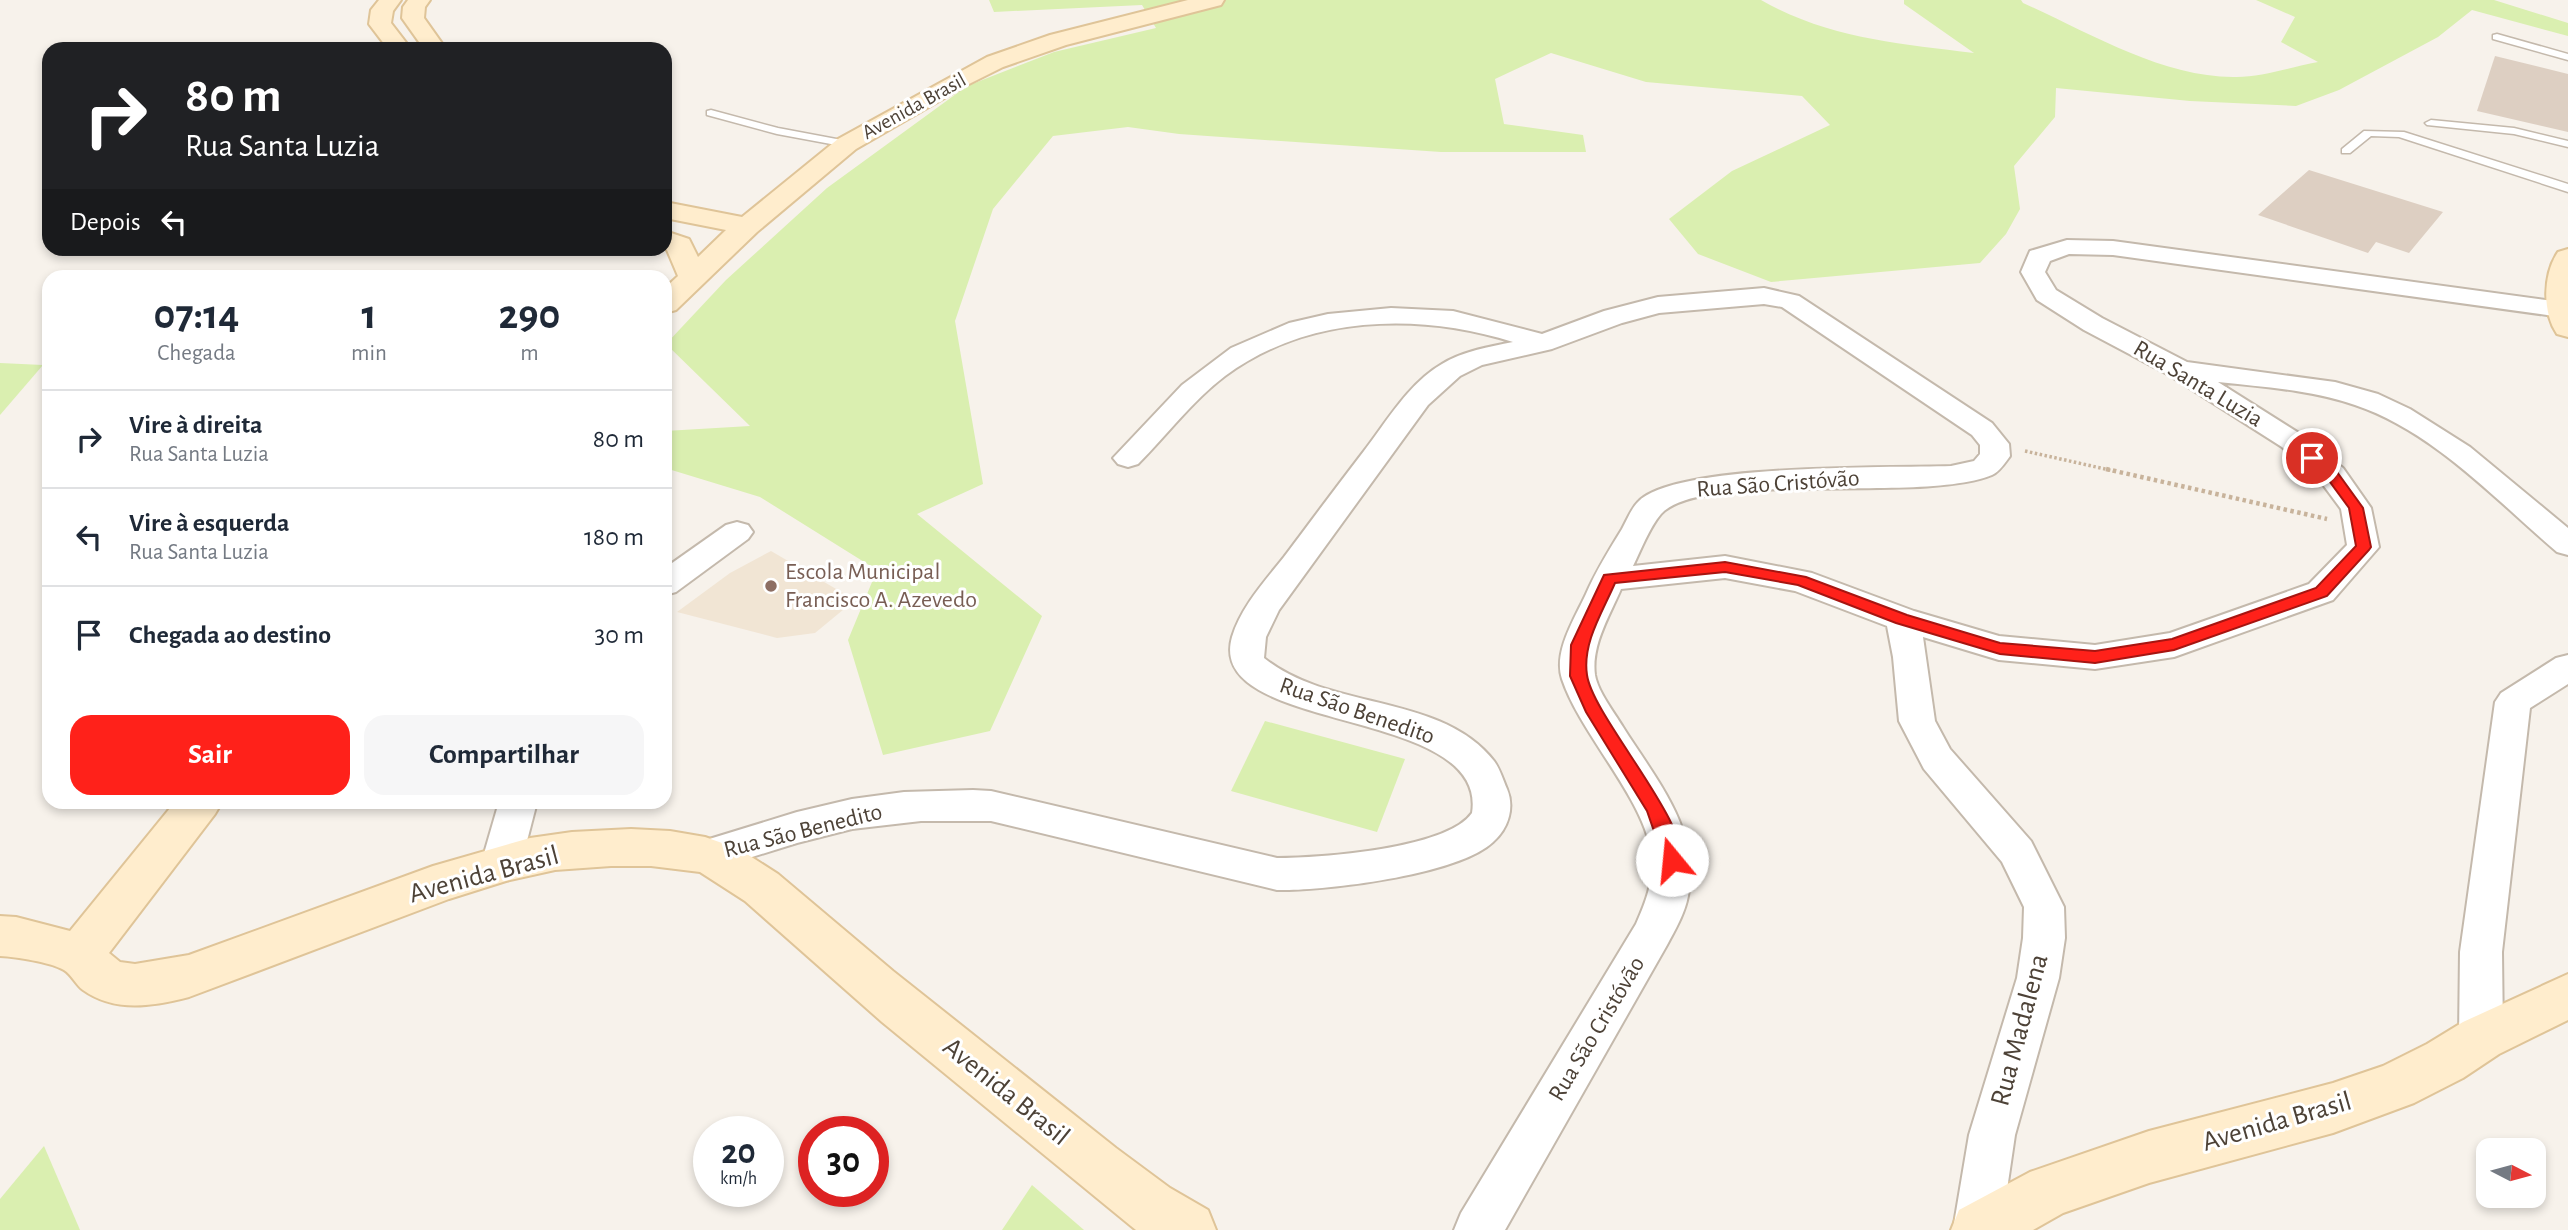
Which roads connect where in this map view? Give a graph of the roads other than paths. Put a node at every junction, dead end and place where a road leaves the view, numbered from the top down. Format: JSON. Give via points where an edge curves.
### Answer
{"nodes":[{"id":1,"x":390,"y":0,"type":"edge"},
{"id":2,"x":419,"y":0,"type":"edge"},
{"id":3,"x":1213,"y":0,"type":"edge"},
{"id":4,"x":2497,"y":37,"type":"dead end"},
{"id":5,"x":394,"y":42,"type":"edge"},
{"id":6,"x":430,"y":42,"type":"edge"},
{"id":7,"x":2568,"y":57,"type":"edge"},
{"id":8,"x":711,"y":113,"type":"dead end"},
{"id":9,"x":2431,"y":123,"type":"dead end"},
{"id":10,"x":847,"y":144,"type":"junction"},
{"id":11,"x":2568,"y":144,"type":"edge"},
{"id":12,"x":2346,"y":151,"type":"dead end"},
{"id":13,"x":2568,"y":188,"type":"edge"},
{"id":14,"x":672,"y":211,"type":"edge"},
{"id":15,"x":747,"y":226,"type":"junction"},
{"id":16,"x":672,"y":242,"type":"edge"},
{"id":17,"x":2567,"y":263,"type":"edge"},
{"id":18,"x":693,"y":277,"type":"junction"},
{"id":19,"x":672,"y":297,"type":"edge"},
{"id":20,"x":2564,"y":318,"type":"edge"},
{"id":21,"x":1543,"y":343,"type":"junction"},
{"id":22,"x":2179,"y":369,"type":"junction"},
{"id":23,"x":1994,"y":444,"type":"joint"},
{"id":24,"x":1128,"y":458,"type":"dead end"},
{"id":25,"x":737,"y":532,"type":"dead end"},
{"id":26,"x":2568,"y":545,"type":"edge"},
{"id":27,"x":672,"y":579,"type":"edge"},
{"id":28,"x":1609,"y":579,"type":"junction"},
{"id":29,"x":1902,"y":619,"type":"junction"},
{"id":30,"x":2568,"y":667,"type":"edge"},
{"id":31,"x":195,"y":809,"type":"edge"},
{"id":32,"x":516,"y":809,"type":"edge"},
{"id":33,"x":707,"y":855,"type":"junction"},
{"id":34,"x":501,"y":864,"type":"junction"},
{"id":35,"x":0,"y":936,"type":"edge"},
{"id":36,"x":79,"y":954,"type":"junction"},
{"id":37,"x":2568,"y":996,"type":"edge"},
{"id":38,"x":2481,"y":1038,"type":"junction"},
{"id":39,"x":1188,"y":1230,"type":"edge"},
{"id":40,"x":1478,"y":1230,"type":"edge"},
{"id":41,"x":1978,"y":1230,"type":"edge"}],
"edges":[{"from":1,"to":5,"type":"street","via":[[382,10],[380,24]]},
{"from":2,"to":6,"type":"street","via":[[413,18]]},
{"from":3,"to":10,"type":"street","name":"Avenida Brasil","via":[[1058,40],[995,62]]},
{"from":4,"to":7,"type":"lane"},
{"from":8,"to":10,"type":"lane"},
{"from":9,"to":11,"type":"lane","via":[[2514,131]]},
{"from":10,"to":15,"type":"street","name":"Avenida Brasil"},
{"from":12,"to":13,"type":"lane","via":[[2368,132],[2400,134]]},
{"from":14,"to":15,"type":"street"},
{"from":15,"to":18,"type":"street","name":"Avenida Brasil"},
{"from":16,"to":18,"type":"street","via":[[679,245]]},
{"from":17,"to":20,"type":"street"},
{"from":18,"to":19,"type":"street","name":"Avenida Brasil"},
{"from":20,"to":22,"type":"street","name":"Rua Santa Luzia","via":[[2113,248],[2067,247],[2039,256],[2033,272],[2046,295]]},
{"from":21,"to":23,"type":"street","name":"Rua São Benedito","via":[[1658,305],[1764,296],[1790,301],[1982,429]]},
{"from":21,"to":24,"type":"street","via":[[1455,319],[1354,317],[1303,327],[1262,342],[1214,371]]},
{"from":21,"to":33,"type":"street","name":"Rua São Benedito","via":[[1473,359],[1450,370],[1419,399],[1264,606],[1250,637],[1247,663],[1266,680],[1434,735],[1460,749],[1489,782],[1493,803],[1490,821],[1473,836],[1445,849],[1373,867],[1277,874],[991,806],[950,804],[849,814]]},
{"from":22,"to":26,"type":"street","via":[[2337,391],[2380,407],[2431,431]]},
{"from":22,"to":29,"type":"street","name":"Rua Santa Luzia","via":[[2292,441],[2332,475],[2356,508],[2363,547],[2322,592],[2174,645],[2095,657],[2000,648]]},
{"from":23,"to":28,"type":"street","name":"Rua São Cristóvão","via":[[1995,456],[1984,468],[1951,475],[1727,483],[1679,491],[1650,507]]},
{"from":25,"to":27,"type":"street"},
{"from":28,"to":29,"type":"street","via":[[1725,567],[1801,580]]},
{"from":28,"to":40,"type":"street","name":"Rua São Cristóvão","via":[[1580,645],[1578,676],[1668,839],[1672,860],[1668,897],[1653,933]]},
{"from":29,"to":41,"type":"street","name":"Rua Madalena","via":[[1917,721],[1937,759],[2017,852],[2044,907],[2038,978],[1992,1135]]},
{"from":30,"to":38,"type":"street","via":[[2513,702],[2481,952]]},
{"from":31,"to":36,"type":"street"},
{"from":32,"to":34,"type":"street"},
{"from":33,"to":34,"type":"street","name":"Avenida Brasil","via":[[601,848]]},
{"from":33,"to":39,"type":"street","name":"Avenida Brasil","via":[[776,898],[896,1004],[1102,1170],[1160,1215]]},
{"from":34,"to":36,"type":"street","name":"Avenida Brasil","via":[[155,985],[124,984],[102,976]]},
{"from":35,"to":36,"type":"street"},
{"from":37,"to":38,"type":"street","name":"Avenida Brasil"},
{"from":38,"to":41,"type":"street","name":"Avenida Brasil","via":[[2396,1086],[2149,1157],[2049,1191]]}]}
